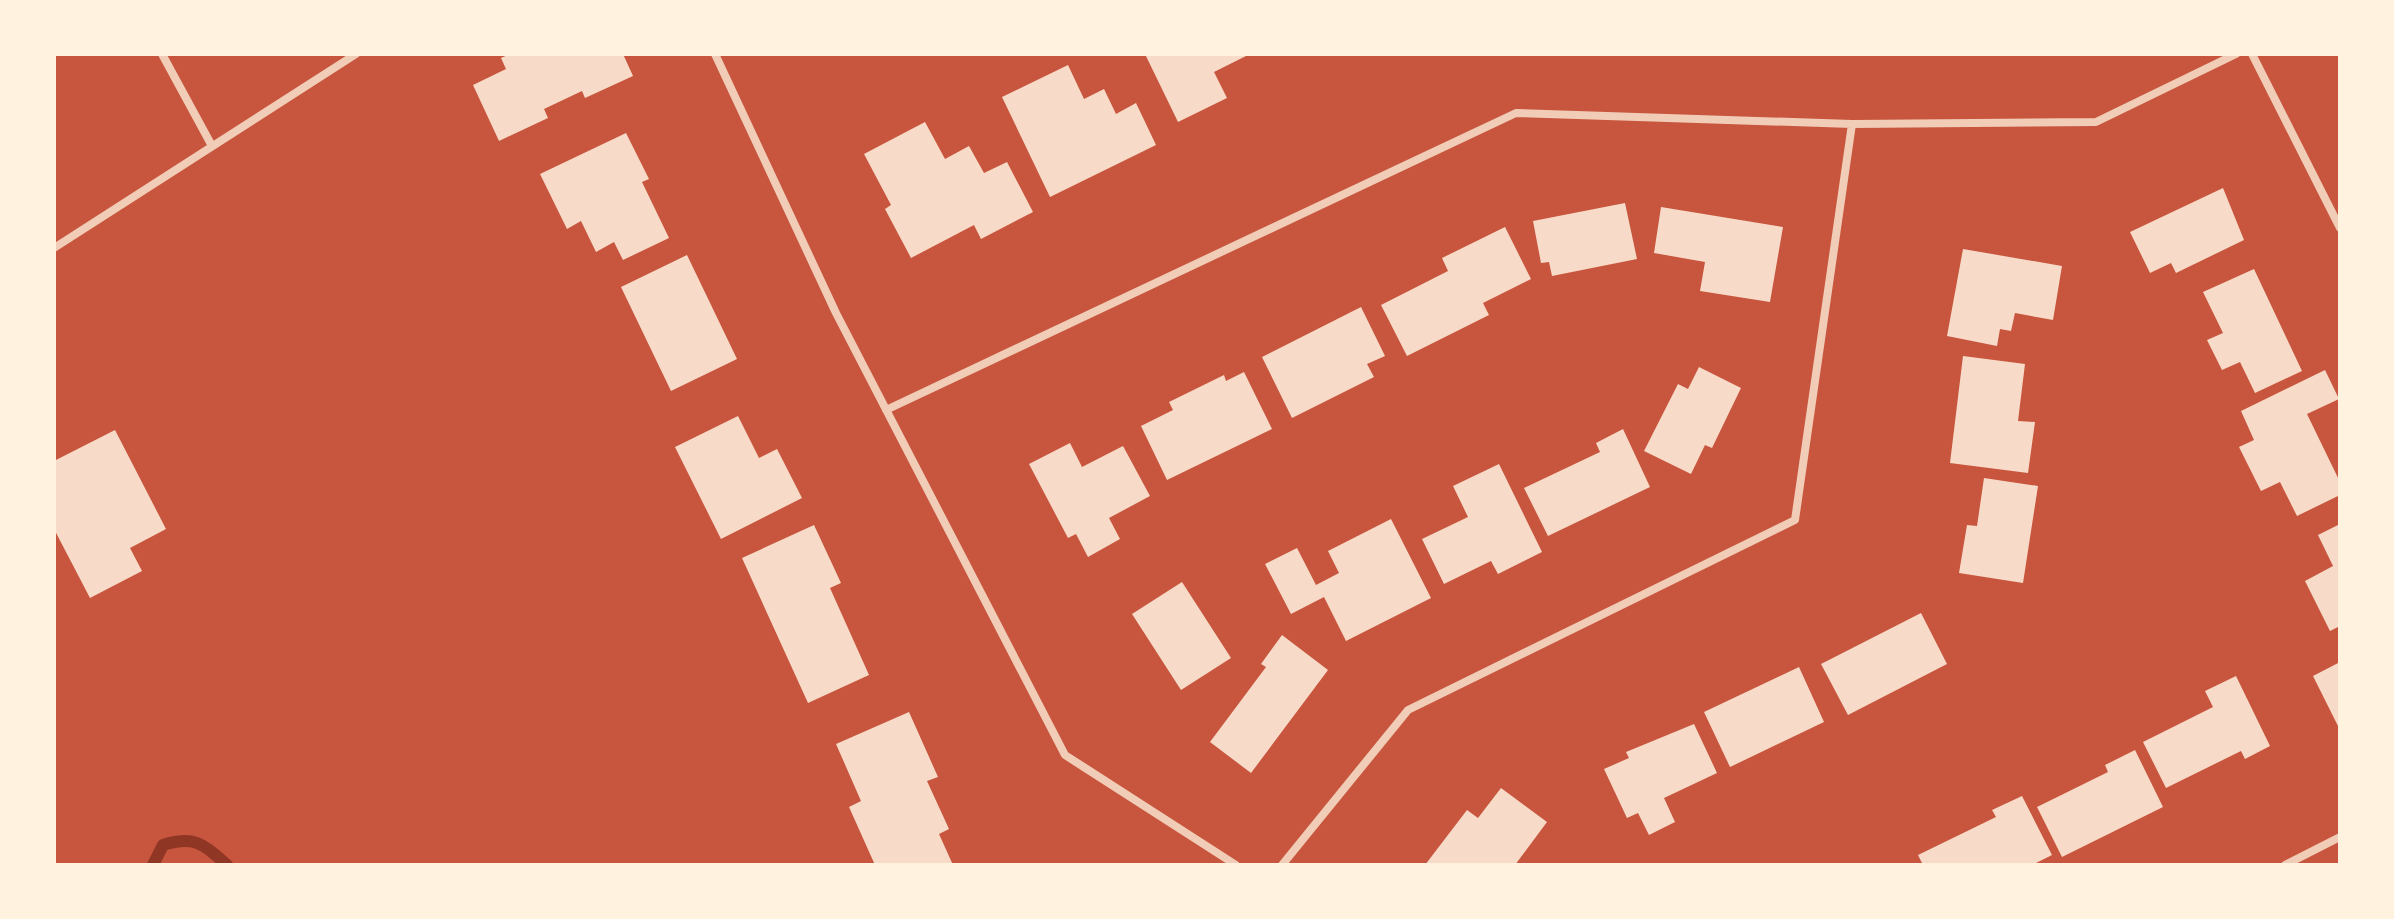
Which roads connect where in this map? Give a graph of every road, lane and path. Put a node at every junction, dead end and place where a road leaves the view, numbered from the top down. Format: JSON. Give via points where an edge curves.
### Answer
{"nodes":[{"id":1,"x":162,"y":54,"type":"edge"},
{"id":2,"x":356,"y":54,"type":"edge"},
{"id":3,"x":715,"y":54,"type":"edge"},
{"id":4,"x":2236,"y":54,"type":"edge"},
{"id":5,"x":2252,"y":54,"type":"edge"},
{"id":6,"x":1852,"y":124,"type":"junction"},
{"id":7,"x":212,"y":146,"type":"junction"},
{"id":8,"x":2340,"y":228,"type":"edge"},
{"id":9,"x":54,"y":248,"type":"edge"},
{"id":10,"x":886,"y":410,"type":"junction"},
{"id":11,"x":2340,"y":837,"type":"edge"},
{"id":12,"x":1236,"y":865,"type":"edge"},
{"id":13,"x":1282,"y":865,"type":"edge"},
{"id":14,"x":2285,"y":865,"type":"edge"}],
"edges":[{"from":1,"to":7,"type":"street"},
{"from":2,"to":7,"type":"street"},
{"from":3,"to":10,"type":"street"},
{"from":4,"to":6,"type":"street","via":[[2096,122]]},
{"from":5,"to":8,"type":"street"},
{"from":6,"to":10,"type":"street","via":[[1516,113]]},
{"from":6,"to":13,"type":"street","via":[[1795,520],[1408,710]]},
{"from":7,"to":9,"type":"street"},
{"from":10,"to":12,"type":"street","via":[[1065,755]]},
{"from":11,"to":14,"type":"street"}]}
